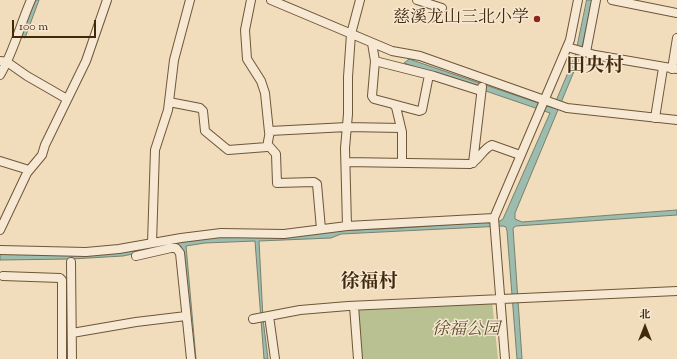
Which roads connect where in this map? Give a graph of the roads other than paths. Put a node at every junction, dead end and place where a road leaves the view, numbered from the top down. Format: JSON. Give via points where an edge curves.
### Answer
{"nodes":[{"id":1,"x":30,"y":0,"type":"edge"},
{"id":2,"x":107,"y":0,"type":"edge"},
{"id":3,"x":190,"y":0,"type":"edge"},
{"id":4,"x":251,"y":0,"type":"edge"},
{"id":5,"x":272,"y":0,"type":"edge"},
{"id":6,"x":360,"y":0,"type":"edge"},
{"id":7,"x":417,"y":0,"type":"edge"},
{"id":8,"x":578,"y":0,"type":"edge"},
{"id":9,"x":596,"y":0,"type":"edge"},
{"id":10,"x":612,"y":0,"type":"edge"},
{"id":11,"x":283,"y":2,"type":"edge"},
{"id":12,"x":442,"y":8,"type":"dead end"},
{"id":13,"x":677,"y":13,"type":"edge"},
{"id":14,"x":351,"y":34,"type":"junction"},
{"id":15,"x":677,"y":38,"type":"edge"},
{"id":16,"x":372,"y":43,"type":"junction"},
{"id":17,"x":567,"y":48,"type":"junction"},
{"id":18,"x":586,"y":52,"type":"junction"},
{"id":19,"x":4,"y":61,"type":"edge"},
{"id":20,"x":375,"y":61,"type":"junction"},
{"id":21,"x":671,"y":69,"type":"edge"},
{"id":22,"x":0,"y":75,"type":"edge"},
{"id":23,"x":429,"y":75,"type":"junction"},
{"id":24,"x":483,"y":79,"type":"junction"},
{"id":25,"x":481,"y":91,"type":"junction"},
{"id":26,"x":67,"y":100,"type":"junction"},
{"id":27,"x":544,"y":100,"type":"junction"},
{"id":28,"x":169,"y":102,"type":"junction"},
{"id":29,"x":393,"y":104,"type":"junction"},
{"id":30,"x":655,"y":118,"type":"junction"},
{"id":31,"x":677,"y":120,"type":"edge"},
{"id":32,"x":347,"y":127,"type":"junction"},
{"id":33,"x":401,"y":128,"type":"junction"},
{"id":34,"x":268,"y":132,"type":"junction"},
{"id":35,"x":269,"y":146,"type":"junction"},
{"id":36,"x":520,"y":155,"type":"junction"},
{"id":37,"x":0,"y":161,"type":"edge"},
{"id":38,"x":346,"y":162,"type":"junction"},
{"id":39,"x":402,"y":163,"type":"junction"},
{"id":40,"x":473,"y":163,"type":"junction"},
{"id":41,"x":29,"y":170,"type":"junction"},
{"id":42,"x":4,"y":210,"type":"edge"},
{"id":43,"x":494,"y":218,"type":"junction"},
{"id":44,"x":347,"y":226,"type":"junction"},
{"id":45,"x":321,"y":229,"type":"junction"},
{"id":46,"x":0,"y":230,"type":"edge"},
{"id":47,"x":152,"y":243,"type":"junction"},
{"id":48,"x":0,"y":250,"type":"edge"},
{"id":49,"x":136,"y":256,"type":"dead end"},
{"id":50,"x":72,"y":262,"type":"dead end"},
{"id":51,"x":3,"y":276,"type":"dead end"},
{"id":52,"x":677,"y":291,"type":"edge"},
{"id":53,"x":500,"y":299,"type":"junction"},
{"id":54,"x":354,"y":306,"type":"junction"},
{"id":55,"x":186,"y":316,"type":"junction"},
{"id":56,"x":269,"y":316,"type":"junction"},
{"id":57,"x":253,"y":319,"type":"dead end"},
{"id":58,"x":72,"y":333,"type":"junction"},
{"id":59,"x":62,"y":359,"type":"edge"},
{"id":60,"x":72,"y":359,"type":"edge"},
{"id":61,"x":191,"y":359,"type":"edge"},
{"id":62,"x":275,"y":359,"type":"edge"},
{"id":63,"x":358,"y":359,"type":"edge"},
{"id":64,"x":505,"y":359,"type":"edge"}],
"edges":[{"from":1,"to":19,"type":"street"},
{"from":2,"to":26,"type":"street","via":[[86,61]]},
{"from":3,"to":28,"type":"street","via":[[174,60]]},
{"from":4,"to":34,"type":"street","via":[[245,30],[246,51],[249,64],[261,81],[265,93]]},
{"from":5,"to":11,"type":"street"},
{"from":6,"to":14,"type":"street"},
{"from":7,"to":12,"type":"street"},
{"from":8,"to":17,"type":"street"},
{"from":9,"to":18,"type":"street"},
{"from":10,"to":13,"type":"street"},
{"from":11,"to":14,"type":"street"},
{"from":14,"to":16,"type":"street"},
{"from":14,"to":32,"type":"street"},
{"from":15,"to":21,"type":"street"},
{"from":16,"to":20,"type":"street"},
{"from":16,"to":24,"type":"street","via":[[392,51],[420,56]]},
{"from":17,"to":18,"type":"street"},
{"from":17,"to":27,"type":"street"},
{"from":18,"to":21,"type":"street"},
{"from":19,"to":22,"type":"street"},
{"from":19,"to":26,"type":"street"},
{"from":20,"to":23,"type":"street"},
{"from":20,"to":29,"type":"street","via":[[372,96],[374,99]]},
{"from":21,"to":30,"type":"street"},
{"from":23,"to":25,"type":"street"},
{"from":23,"to":29,"type":"street","via":[[422,110]]},
{"from":24,"to":25,"type":"street"},
{"from":24,"to":27,"type":"street"},
{"from":25,"to":40,"type":"street"},
{"from":26,"to":41,"type":"street","via":[[42,155]]},
{"from":27,"to":30,"type":"street","via":[[567,108]]},
{"from":27,"to":36,"type":"street"},
{"from":28,"to":35,"type":"street","via":[[200,108],[203,111],[205,131],[228,150]]},
{"from":28,"to":47,"type":"street","via":[[165,123],[154,150]]},
{"from":29,"to":33,"type":"street"},
{"from":30,"to":31,"type":"street"},
{"from":32,"to":33,"type":"street"},
{"from":32,"to":34,"type":"street"},
{"from":32,"to":38,"type":"street"},
{"from":33,"to":39,"type":"street"},
{"from":34,"to":35,"type":"street"},
{"from":35,"to":45,"type":"street","via":[[276,154],[277,183],[317,184]]},
{"from":36,"to":40,"type":"street","via":[[492,145],[488,146]]},
{"from":36,"to":43,"type":"street"},
{"from":37,"to":41,"type":"street"},
{"from":38,"to":39,"type":"street"},
{"from":38,"to":44,"type":"street"},
{"from":39,"to":40,"type":"street"},
{"from":41,"to":42,"type":"street"},
{"from":42,"to":46,"type":"street"},
{"from":43,"to":44,"type":"street"},
{"from":43,"to":53,"type":"street"},
{"from":44,"to":45,"type":"street"},
{"from":45,"to":47,"type":"street","via":[[284,234],[221,233]]},
{"from":47,"to":48,"type":"street","via":[[86,252]]},
{"from":49,"to":55,"type":"street","via":[[176,248],[180,253]]},
{"from":50,"to":58,"type":"street"},
{"from":51,"to":59,"type":"street","via":[[62,280]]},
{"from":52,"to":53,"type":"street"},
{"from":53,"to":54,"type":"street"},
{"from":53,"to":64,"type":"street"},
{"from":54,"to":56,"type":"street","via":[[300,310]]},
{"from":54,"to":63,"type":"street"},
{"from":55,"to":58,"type":"street"},
{"from":55,"to":61,"type":"street"},
{"from":56,"to":57,"type":"street"},
{"from":56,"to":62,"type":"street"},
{"from":58,"to":60,"type":"street"}]}
